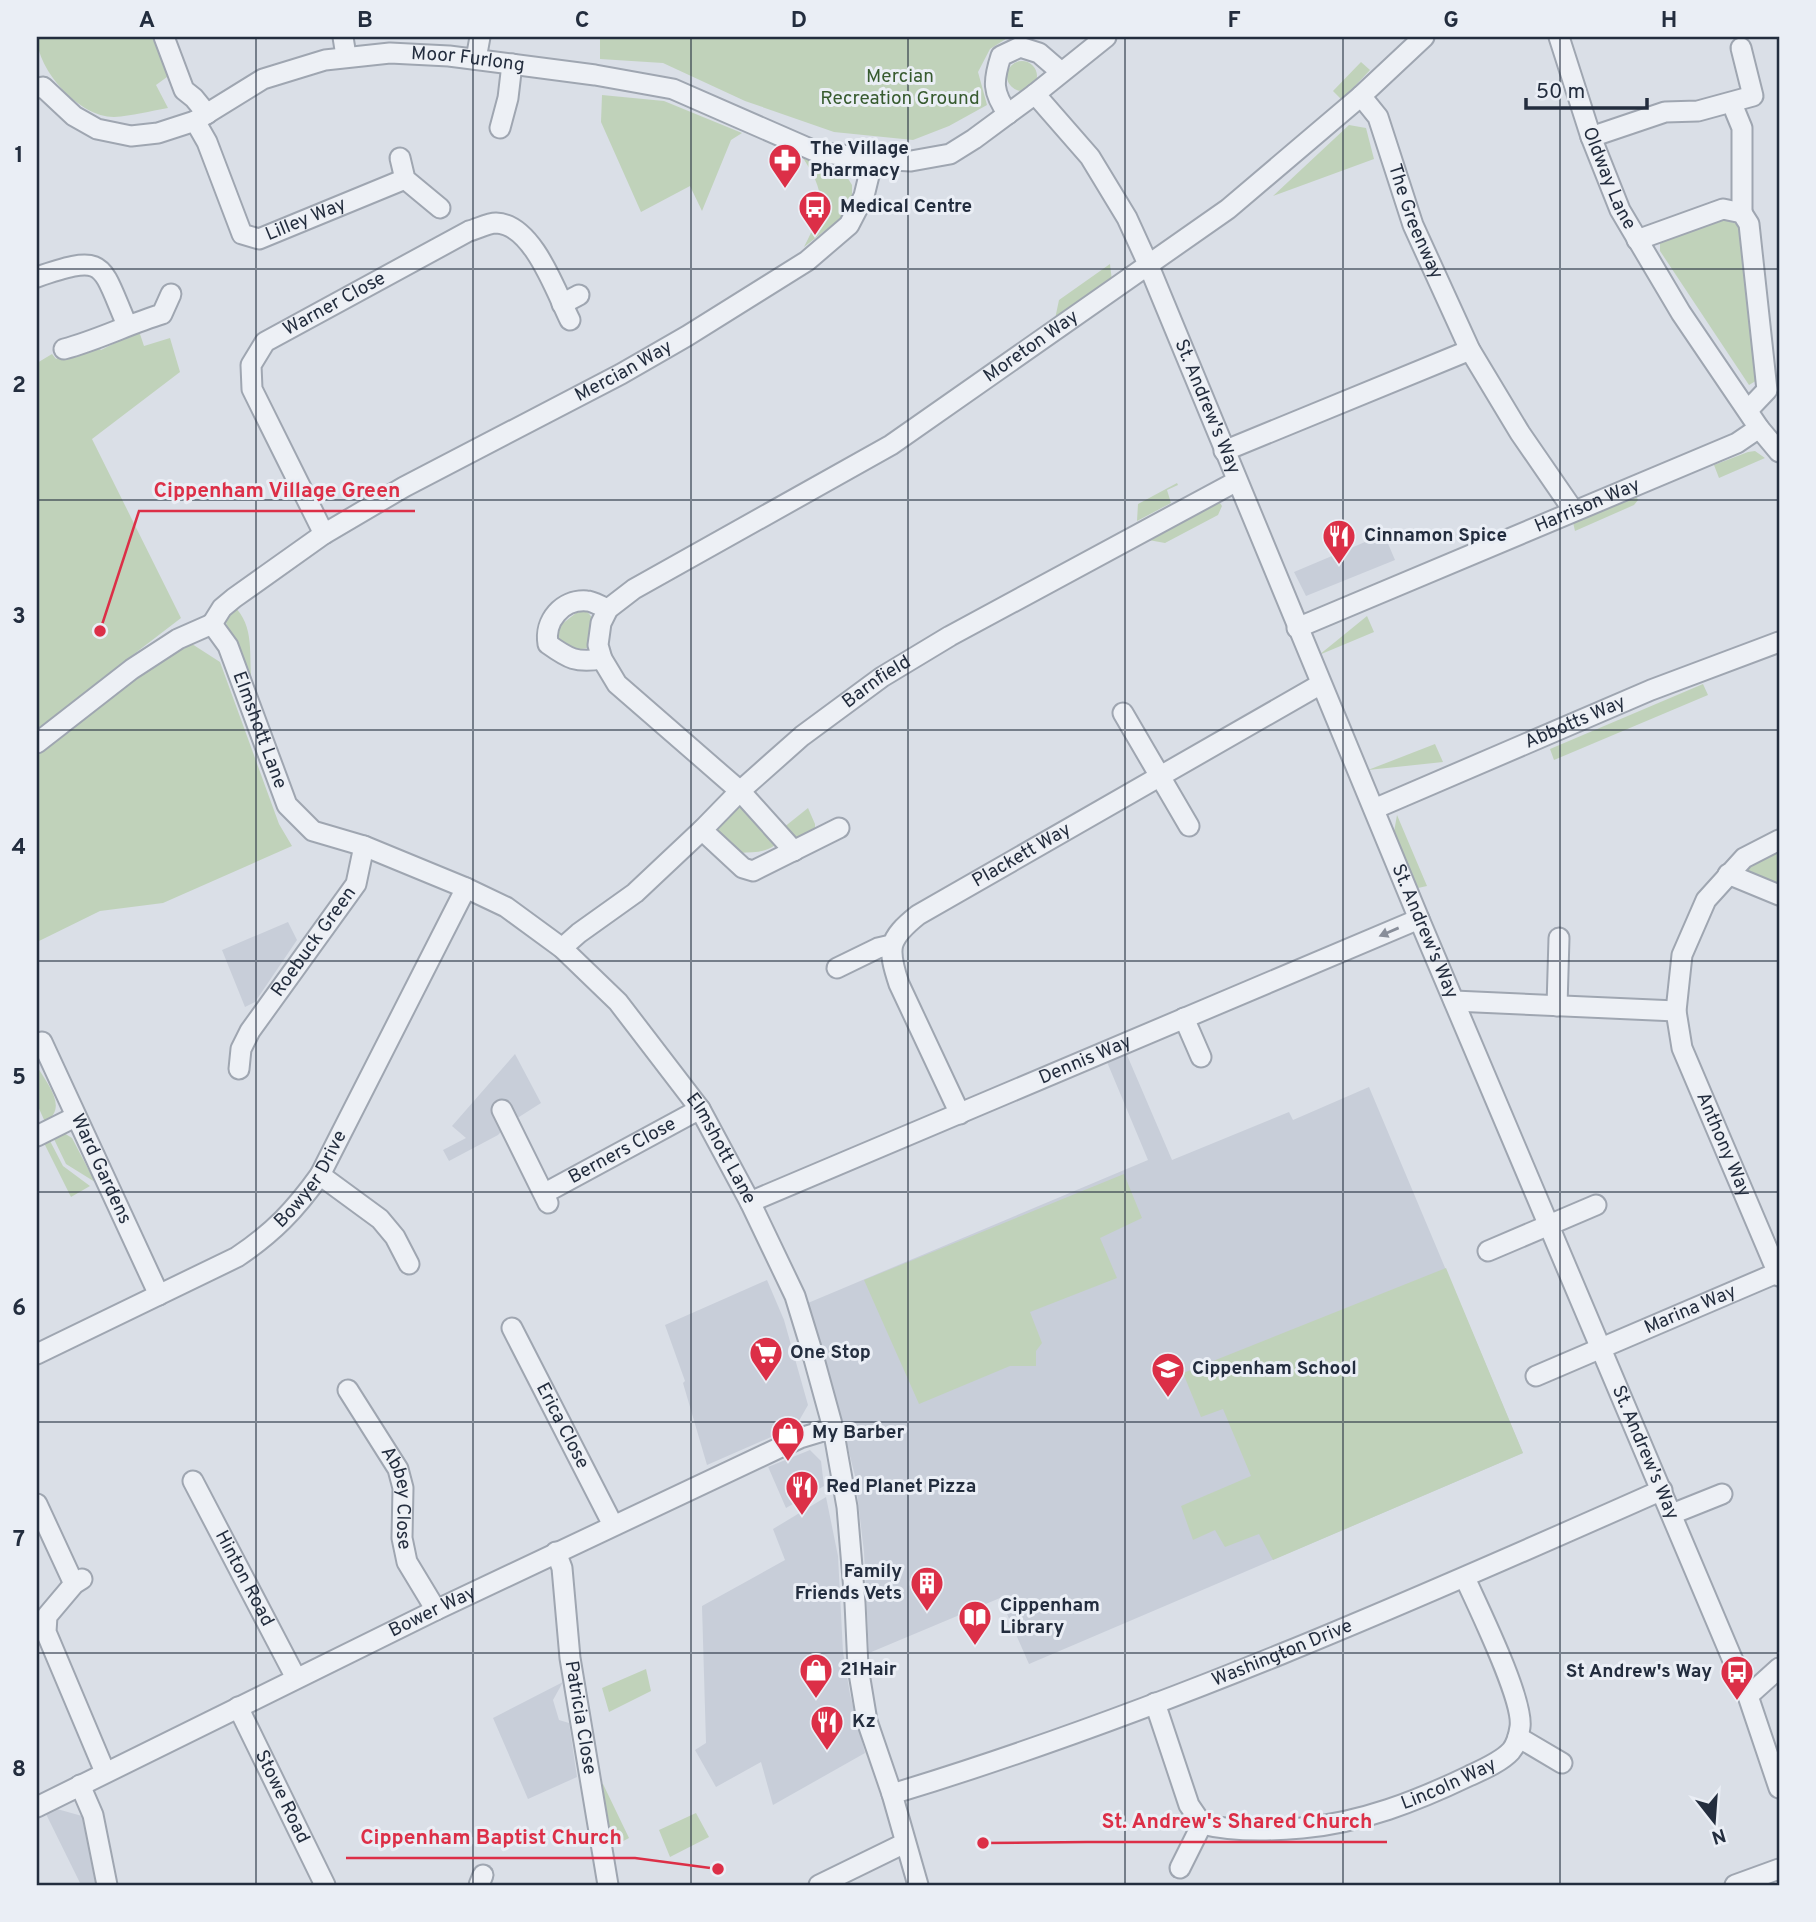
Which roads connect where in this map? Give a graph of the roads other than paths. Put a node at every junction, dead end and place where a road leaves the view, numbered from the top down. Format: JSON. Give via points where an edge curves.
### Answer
{"nodes":[{"id":1,"x":164,"y":37,"type":"edge"},
{"id":2,"x":480,"y":37,"type":"edge"},
{"id":3,"x":1106,"y":37,"type":"edge"},
{"id":4,"x":1424,"y":37,"type":"edge"},
{"id":5,"x":1559,"y":37,"type":"edge"},
{"id":6,"x":345,"y":46,"type":"edge"},
{"id":7,"x":1741,"y":48,"type":"dead end"},
{"id":8,"x":476,"y":59,"type":"junction"},
{"id":9,"x":512,"y":64,"type":"junction"},
{"id":10,"x":1061,"y":72,"type":"junction"},
{"id":11,"x":39,"y":82,"type":"edge"},
{"id":12,"x":1035,"y":94,"type":"junction"},
{"id":13,"x":1361,"y":96,"type":"junction"},
{"id":14,"x":1735,"y":111,"type":"dead end"},
{"id":15,"x":1008,"y":114,"type":"junction"},
{"id":16,"x":201,"y":117,"type":"junction"},
{"id":17,"x":500,"y":128,"type":"dead end"},
{"id":18,"x":1591,"y":137,"type":"junction"},
{"id":19,"x":400,"y":158,"type":"dead end"},
{"id":20,"x":873,"y":159,"type":"junction"},
{"id":21,"x":405,"y":178,"type":"junction"},
{"id":22,"x":440,"y":208,"type":"dead end"},
{"id":23,"x":1742,"y":212,"type":"junction"},
{"id":24,"x":1637,"y":240,"type":"junction"},
{"id":25,"x":1148,"y":264,"type":"junction"},
{"id":26,"x":37,"y":277,"type":"edge"},
{"id":27,"x":171,"y":294,"type":"dead end"},
{"id":28,"x":571,"y":307,"type":"dead end"},
{"id":29,"x":127,"y":325,"type":"junction"},
{"id":30,"x":64,"y":349,"type":"dead end"},
{"id":31,"x":1470,"y":350,"type":"junction"},
{"id":32,"x":1748,"y":410,"type":"junction"},
{"id":33,"x":1759,"y":428,"type":"junction"},
{"id":34,"x":1224,"y":451,"type":"junction"},
{"id":35,"x":1779,"y":452,"type":"edge"},
{"id":36,"x":1237,"y":481,"type":"junction"},
{"id":37,"x":1573,"y":510,"type":"junction"},
{"id":38,"x":324,"y":534,"type":"junction"},
{"id":39,"x":608,"y":609,"type":"junction"},
{"id":40,"x":212,"y":624,"type":"junction"},
{"id":41,"x":1297,"y":628,"type":"junction"},
{"id":42,"x":1779,"y":642,"type":"edge"},
{"id":43,"x":602,"y":659,"type":"junction"},
{"id":44,"x":1321,"y":684,"type":"junction"},
{"id":45,"x":1123,"y":713,"type":"dead end"},
{"id":46,"x":37,"y":743,"type":"edge"},
{"id":47,"x":1160,"y":778,"type":"junction"},
{"id":48,"x":740,"y":791,"type":"junction"},
{"id":49,"x":1374,"y":809,"type":"junction"},
{"id":50,"x":1189,"y":826,"type":"dead end"},
{"id":51,"x":839,"y":828,"type":"dead end"},
{"id":52,"x":702,"y":831,"type":"junction"},
{"id":53,"x":1779,"y":840,"type":"edge"},
{"id":54,"x":364,"y":846,"type":"junction"},
{"id":55,"x":794,"y":851,"type":"junction"},
{"id":56,"x":1728,"y":874,"type":"junction"},
{"id":57,"x":466,"y":888,"type":"junction"},
{"id":58,"x":1779,"y":895,"type":"edge"},
{"id":59,"x":1419,"y":919,"type":"junction"},
{"id":60,"x":1559,"y":938,"type":"dead end"},
{"id":61,"x":891,"y":945,"type":"junction"},
{"id":62,"x":562,"y":948,"type":"junction"},
{"id":63,"x":837,"y":968,"type":"dead end"},
{"id":64,"x":1454,"y":1001,"type":"junction"},
{"id":65,"x":1557,"y":1006,"type":"junction"},
{"id":66,"x":1676,"y":1011,"type":"junction"},
{"id":67,"x":1184,"y":1018,"type":"junction"},
{"id":68,"x":42,"y":1042,"type":"dead end"},
{"id":69,"x":1201,"y":1057,"type":"dead end"},
{"id":70,"x":239,"y":1069,"type":"dead end"},
{"id":71,"x":700,"y":1109,"type":"junction"},
{"id":72,"x":502,"y":1110,"type":"dead end"},
{"id":73,"x":960,"y":1114,"type":"junction"},
{"id":74,"x":75,"y":1117,"type":"junction"},
{"id":75,"x":37,"y":1136,"type":"edge"},
{"id":76,"x":320,"y":1175,"type":"junction"},
{"id":77,"x":750,"y":1202,"type":"junction"},
{"id":78,"x":1597,"y":1206,"type":"dead end"},
{"id":79,"x":1549,"y":1224,"type":"junction"},
{"id":80,"x":1488,"y":1251,"type":"dead end"},
{"id":81,"x":409,"y":1264,"type":"dead end"},
{"id":82,"x":1779,"y":1274,"type":"edge"},
{"id":83,"x":159,"y":1295,"type":"junction"},
{"id":84,"x":512,"y":1328,"type":"dead end"},
{"id":85,"x":1601,"y":1347,"type":"junction"},
{"id":86,"x":37,"y":1354,"type":"edge"},
{"id":87,"x":1536,"y":1376,"type":"dead end"},
{"id":88,"x":348,"y":1389,"type":"dead end"},
{"id":89,"x":833,"y":1428,"type":"junction"},
{"id":90,"x":192,"y":1480,"type":"dead end"},
{"id":91,"x":1662,"y":1490,"type":"junction"},
{"id":92,"x":1722,"y":1494,"type":"dead end"},
{"id":93,"x":37,"y":1504,"type":"edge"},
{"id":94,"x":1672,"y":1514,"type":"junction"},
{"id":95,"x":613,"y":1525,"type":"junction"},
{"id":96,"x":556,"y":1552,"type":"junction"},
{"id":97,"x":1465,"y":1578,"type":"junction"},
{"id":98,"x":436,"y":1610,"type":"junction"},
{"id":99,"x":1779,"y":1668,"type":"edge"},
{"id":100,"x":296,"y":1678,"type":"junction"},
{"id":101,"x":1748,"y":1696,"type":"junction"},
{"id":102,"x":1156,"y":1703,"type":"junction"},
{"id":103,"x":238,"y":1707,"type":"junction"},
{"id":104,"x":1518,"y":1737,"type":"junction"},
{"id":105,"x":1562,"y":1763,"type":"dead end"},
{"id":106,"x":105,"y":1772,"type":"junction"},
{"id":107,"x":80,"y":1785,"type":"junction"},
{"id":108,"x":1779,"y":1788,"type":"edge"},
{"id":109,"x":892,"y":1794,"type":"junction"},
{"id":110,"x":37,"y":1807,"type":"edge"},
{"id":111,"x":1202,"y":1824,"type":"junction"},
{"id":112,"x":905,"y":1843,"type":"junction"},
{"id":113,"x":1180,"y":1868,"type":"dead end"},
{"id":114,"x":1779,"y":1869,"type":"edge"},
{"id":115,"x":107,"y":1885,"type":"edge"},
{"id":116,"x":326,"y":1885,"type":"edge"},
{"id":117,"x":608,"y":1885,"type":"edge"},
{"id":118,"x":819,"y":1885,"type":"edge"},
{"id":119,"x":918,"y":1885,"type":"edge"},
{"id":120,"x":1735,"y":1885,"type":"edge"}],
"edges":[{"from":1,"to":16,"type":"street","via":[[184,90],[194,97]]},
{"from":2,"to":8,"type":"street"},
{"from":3,"to":10,"type":"street"},
{"from":4,"to":13,"type":"street","name":"Moreton Way"},
{"from":5,"to":18,"type":"street","name":"Oldway Lane"},
{"from":6,"to":8,"type":"street","name":"Moor Furlong"},
{"from":6,"to":16,"type":"street","name":"Moor Furlong","via":[[325,60],[263,79]]},
{"from":7,"to":18,"type":"street","via":[[1753,96],[1698,111],[1665,112]]},
{"from":8,"to":9,"type":"street","name":"Moor Furlong"},
{"from":9,"to":17,"type":"street"},
{"from":9,"to":20,"type":"street","name":"Moor Furlong","via":[[673,89],[817,152]]},
{"from":10,"to":12,"type":"street"},
{"from":10,"to":15,"type":"street","via":[[1039,53],[1020,47],[1001,56],[994,78],[997,99]]},
{"from":11,"to":16,"type":"street","name":"Moor Furlong","via":[[74,116],[97,129],[131,136],[158,133]]},
{"from":12,"to":15,"type":"street"},
{"from":12,"to":25,"type":"street","name":"St. Andrew's Way","via":[[1090,157]]},
{"from":13,"to":25,"type":"street","name":"Moreton Way","via":[[1228,209]]},
{"from":13,"to":31,"type":"street","name":"The Greenway","via":[[1378,117],[1413,225]]},
{"from":14,"to":23,"type":"street","via":[[1742,128]]},
{"from":15,"to":20,"type":"street","via":[[950,154],[911,161]]},
{"from":16,"to":21,"type":"street","name":"Lilley Way","via":[[242,234],[260,239]]},
{"from":18,"to":24,"type":"street","name":"Oldway Lane"},
{"from":19,"to":21,"type":"street"},
{"from":20,"to":38,"type":"street","name":"Mercian Way","via":[[864,196],[849,225],[807,261],[632,368]]},
{"from":21,"to":22,"type":"street"},
{"from":23,"to":24,"type":"street","name":"Oldway Lane","via":[[1724,209]]},
{"from":23,"to":32,"type":"street","via":[[1749,224],[1767,390]]},
{"from":24,"to":32,"type":"street","name":"Oldway Lane"},
{"from":25,"to":34,"type":"street","name":"St. Andrew's Way"},
{"from":25,"to":39,"type":"street","name":"Moreton Way","via":[[891,445],[634,589]]},
{"from":26,"to":29,"type":"street","via":[[87,263],[100,268]]},
{"from":27,"to":29,"type":"street","via":[[162,314]]},
{"from":28,"to":38,"type":"street","name":"Warner Close","via":[[519,232],[496,223],[469,231],[265,342],[251,365],[252,388]]},
{"from":29,"to":30,"type":"street"},
{"from":31,"to":34,"type":"street"},
{"from":31,"to":37,"type":"street","name":"The Greenway"},
{"from":32,"to":33,"type":"street","name":"Oldway Lane"},
{"from":33,"to":35,"type":"street"},
{"from":33,"to":37,"type":"street","name":"Harrison Way","via":[[1737,443]]},
{"from":34,"to":36,"type":"street","name":"St. Andrew's Way"},
{"from":36,"to":41,"type":"street","name":"St. Andrew's Way"},
{"from":36,"to":48,"type":"street","name":"Barnfield","via":[[893,670],[802,736]]},
{"from":37,"to":41,"type":"street","name":"Harrison Way"},
{"from":38,"to":40,"type":"street","name":"Mercian Way","via":[[234,598]]},
{"from":39,"to":43,"type":"street","via":[[598,645]]},
{"from":39,"to":43,"type":"street","via":[[587,601],[565,606],[548,624],[546,634],[548,644],[567,658],[584,662]]},
{"from":40,"to":46,"type":"street","via":[[178,639],[132,669]]},
{"from":40,"to":54,"type":"street","name":"Elmshott Lane","via":[[228,646],[287,805],[313,831]]},
{"from":41,"to":44,"type":"street","name":"St. Andrew's Way"},
{"from":42,"to":49,"type":"street","name":"Abbotts Way","via":[[1651,690]]},
{"from":43,"to":48,"type":"street","via":[[617,684]]},
{"from":44,"to":47,"type":"street","name":"Plackett Way"},
{"from":44,"to":49,"type":"street","name":"St. Andrew's Way"},
{"from":45,"to":47,"type":"street"},
{"from":47,"to":50,"type":"street"},
{"from":47,"to":61,"type":"street","name":"Plackett Way","via":[[919,915],[901,929]]},
{"from":48,"to":52,"type":"street","name":"Barnfield"},
{"from":48,"to":55,"type":"street"},
{"from":49,"to":59,"type":"street","name":"St. Andrew's Way"},
{"from":51,"to":55,"type":"street"},
{"from":52,"to":55,"type":"street","via":[[743,868],[753,871]]},
{"from":52,"to":62,"type":"street","name":"Barnfield","via":[[635,893]]},
{"from":53,"to":56,"type":"street","name":"Anthony Way","via":[[1744,858]]},
{"from":54,"to":57,"type":"street","name":"Elmshott Lane"},
{"from":54,"to":70,"type":"street","name":"Roebuck Green","via":[[356,884],[272,997],[244,1027]]},
{"from":56,"to":58,"type":"street"},
{"from":56,"to":66,"type":"street","name":"Anthony Way","via":[[1706,900],[1682,954]]},
{"from":57,"to":62,"type":"street","name":"Elmshott Lane","via":[[506,907]]},
{"from":57,"to":76,"type":"street","name":"Bowyer Drive"},
{"from":59,"to":64,"type":"street","name":"St. Andrew's Way"},
{"from":59,"to":67,"type":"street","name":"Dennis Way","one_way":true},
{"from":60,"to":65,"type":"street"},
{"from":61,"to":63,"type":"street"},
{"from":61,"to":73,"type":"street","via":[[899,984]]},
{"from":62,"to":71,"type":"street","name":"Elmshott Lane","via":[[618,1002]]},
{"from":64,"to":65,"type":"street"},
{"from":64,"to":79,"type":"street","name":"St. Andrew's Way"},
{"from":65,"to":66,"type":"street"},
{"from":66,"to":82,"type":"street","name":"Anthony Way","via":[[1682,1048]]},
{"from":67,"to":69,"type":"street"},
{"from":67,"to":73,"type":"street","name":"Dennis Way"},
{"from":68,"to":74,"type":"street","name":"Ward Gardens"},
{"from":71,"to":72,"type":"street","name":"Berners Close","via":[[547,1198]]},
{"from":71,"to":77,"type":"street","name":"Elmshott Lane"},
{"from":73,"to":77,"type":"street","name":"Dennis Way"},
{"from":74,"to":75,"type":"street"},
{"from":74,"to":83,"type":"street","name":"Ward Gardens"},
{"from":76,"to":81,"type":"street","via":[[380,1219]]},
{"from":76,"to":83,"type":"street","name":"Bowyer Drive","via":[[268,1236],[237,1257]]},
{"from":77,"to":89,"type":"street","name":"Elmshott Lane","via":[[795,1296]]},
{"from":78,"to":79,"type":"street"},
{"from":79,"to":80,"type":"street"},
{"from":79,"to":85,"type":"street","name":"St. Andrew's Way"},
{"from":82,"to":85,"type":"street","name":"Marina Way"},
{"from":83,"to":86,"type":"street","name":"Bowyer Drive"},
{"from":84,"to":95,"type":"street","name":"Erica Close"},
{"from":85,"to":87,"type":"street","name":"Marina Way"},
{"from":85,"to":91,"type":"street","name":"St. Andrew's Way"},
{"from":88,"to":98,"type":"street","name":"Abbey Close","via":[[398,1469],[407,1562]]},
{"from":89,"to":95,"type":"street","name":"Bower Way","via":[[800,1438]]},
{"from":89,"to":109,"type":"street","name":"Elmshott Lane","via":[[847,1507],[858,1667],[867,1721]]},
{"from":90,"to":100,"type":"street","name":"Hinton Road"},
{"from":91,"to":94,"type":"street","name":"St. Andrew's Way"},
{"from":91,"to":97,"type":"street","name":"Washington Drive"},
{"from":92,"to":94,"type":"street"},
{"from":93,"to":106,"type":"street","via":[[78,1581],[47,1616],[46,1632]]},
{"from":94,"to":101,"type":"street","name":"St. Andrew's Way"},
{"from":95,"to":96,"type":"street","name":"Bower Way"},
{"from":96,"to":98,"type":"street","name":"Bower Way"},
{"from":96,"to":117,"type":"street","name":"Patricia Close"},
{"from":97,"to":102,"type":"street","name":"Washington Drive"},
{"from":97,"to":104,"type":"street","via":[[1517,1699]]},
{"from":98,"to":100,"type":"street","name":"Bower Way"},
{"from":99,"to":101,"type":"street"},
{"from":100,"to":103,"type":"street","name":"Bower Way"},
{"from":101,"to":108,"type":"street","name":"St. Andrew's Way"},
{"from":102,"to":109,"type":"street","name":"Washington Drive","via":[[1025,1752]]},
{"from":102,"to":111,"type":"street","via":[[1189,1805]]},
{"from":103,"to":106,"type":"street","name":"Bower Way"},
{"from":103,"to":116,"type":"street","name":"Stowe Road"},
{"from":104,"to":105,"type":"street"},
{"from":104,"to":111,"type":"street","name":"Lincoln Way","via":[[1511,1751],[1484,1769],[1370,1816],[1304,1828],[1226,1830]]},
{"from":106,"to":107,"type":"street","name":"Bower Way"},
{"from":107,"to":110,"type":"street","name":"Bower Way"},
{"from":107,"to":115,"type":"street","via":[[93,1815]]},
{"from":109,"to":112,"type":"street","name":"Elmshott Lane"},
{"from":111,"to":113,"type":"street"},
{"from":112,"to":118,"type":"street"},
{"from":112,"to":119,"type":"street","name":"Elmshott Lane"},
{"from":114,"to":120,"type":"street"}]}
